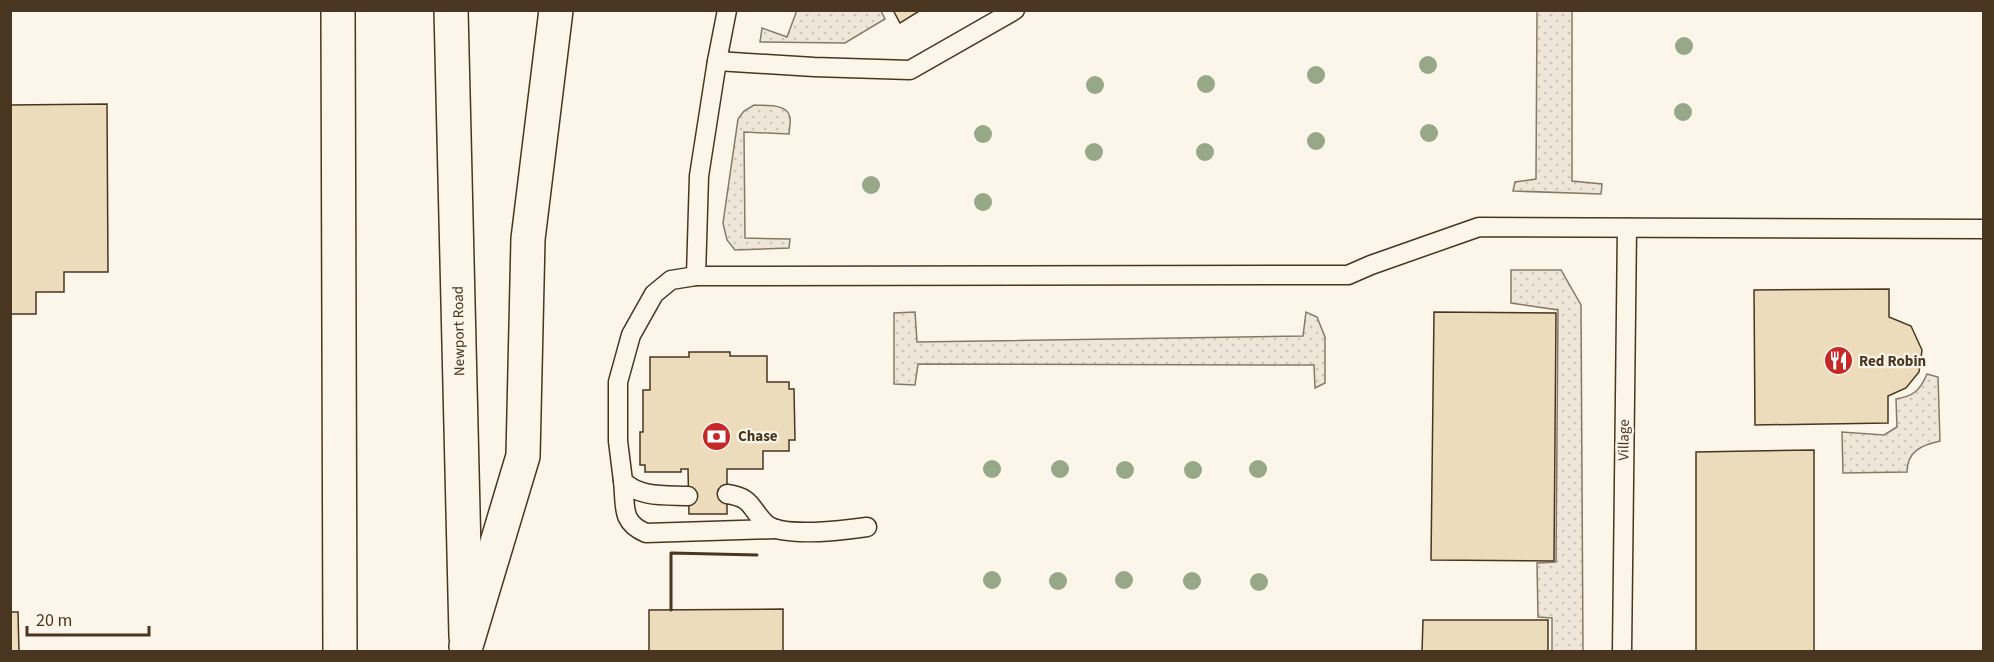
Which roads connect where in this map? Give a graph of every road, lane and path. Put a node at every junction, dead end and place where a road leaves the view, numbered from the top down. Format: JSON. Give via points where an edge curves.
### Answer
{"nodes":[{"id":1,"x":338,"y":10,"type":"edge"},
{"id":2,"x":451,"y":10,"type":"edge"},
{"id":3,"x":556,"y":10,"type":"edge"},
{"id":4,"x":727,"y":10,"type":"edge"},
{"id":5,"x":1015,"y":10,"type":"edge"},
{"id":6,"x":717,"y":61,"type":"junction"},
{"id":7,"x":1627,"y":228,"type":"junction"},
{"id":8,"x":1983,"y":229,"type":"edge"},
{"id":9,"x":696,"y":276,"type":"junction"},
{"id":10,"x":623,"y":481,"type":"junction"},
{"id":11,"x":727,"y":494,"type":"dead end"},
{"id":12,"x":688,"y":496,"type":"dead end"},
{"id":13,"x":867,"y":527,"type":"dead end"},
{"id":14,"x":776,"y":529,"type":"junction"},
{"id":15,"x":466,"y":649,"type":"edge"},
{"id":16,"x":340,"y":651,"type":"edge"},
{"id":17,"x":1622,"y":651,"type":"edge"}],
"edges":[{"from":1,"to":16,"type":"main road"},
{"from":2,"to":15,"type":"main road","name":"Newport Road"},
{"from":3,"to":15,"type":"main road","via":[[528,239],[523,456]]},
{"from":4,"to":6,"type":"lane"},
{"from":5,"to":6,"type":"lane","via":[[910,70]]},
{"from":6,"to":9,"type":"lane","via":[[699,176]]},
{"from":7,"to":8,"type":"lane"},
{"from":7,"to":9,"type":"lane","via":[[1479,228],[1348,275]]},
{"from":7,"to":17,"type":"lane","name":"Village"},
{"from":9,"to":10,"type":"lane","via":[[671,280],[654,294],[631,335],[618,382]]},
{"from":10,"to":12,"type":"lane","via":[[649,494]]},
{"from":10,"to":14,"type":"lane","via":[[627,517],[633,528],[646,533]]},
{"from":11,"to":14,"type":"lane","via":[[741,496],[766,524]]},
{"from":13,"to":14,"type":"lane","via":[[836,531]]}]}
